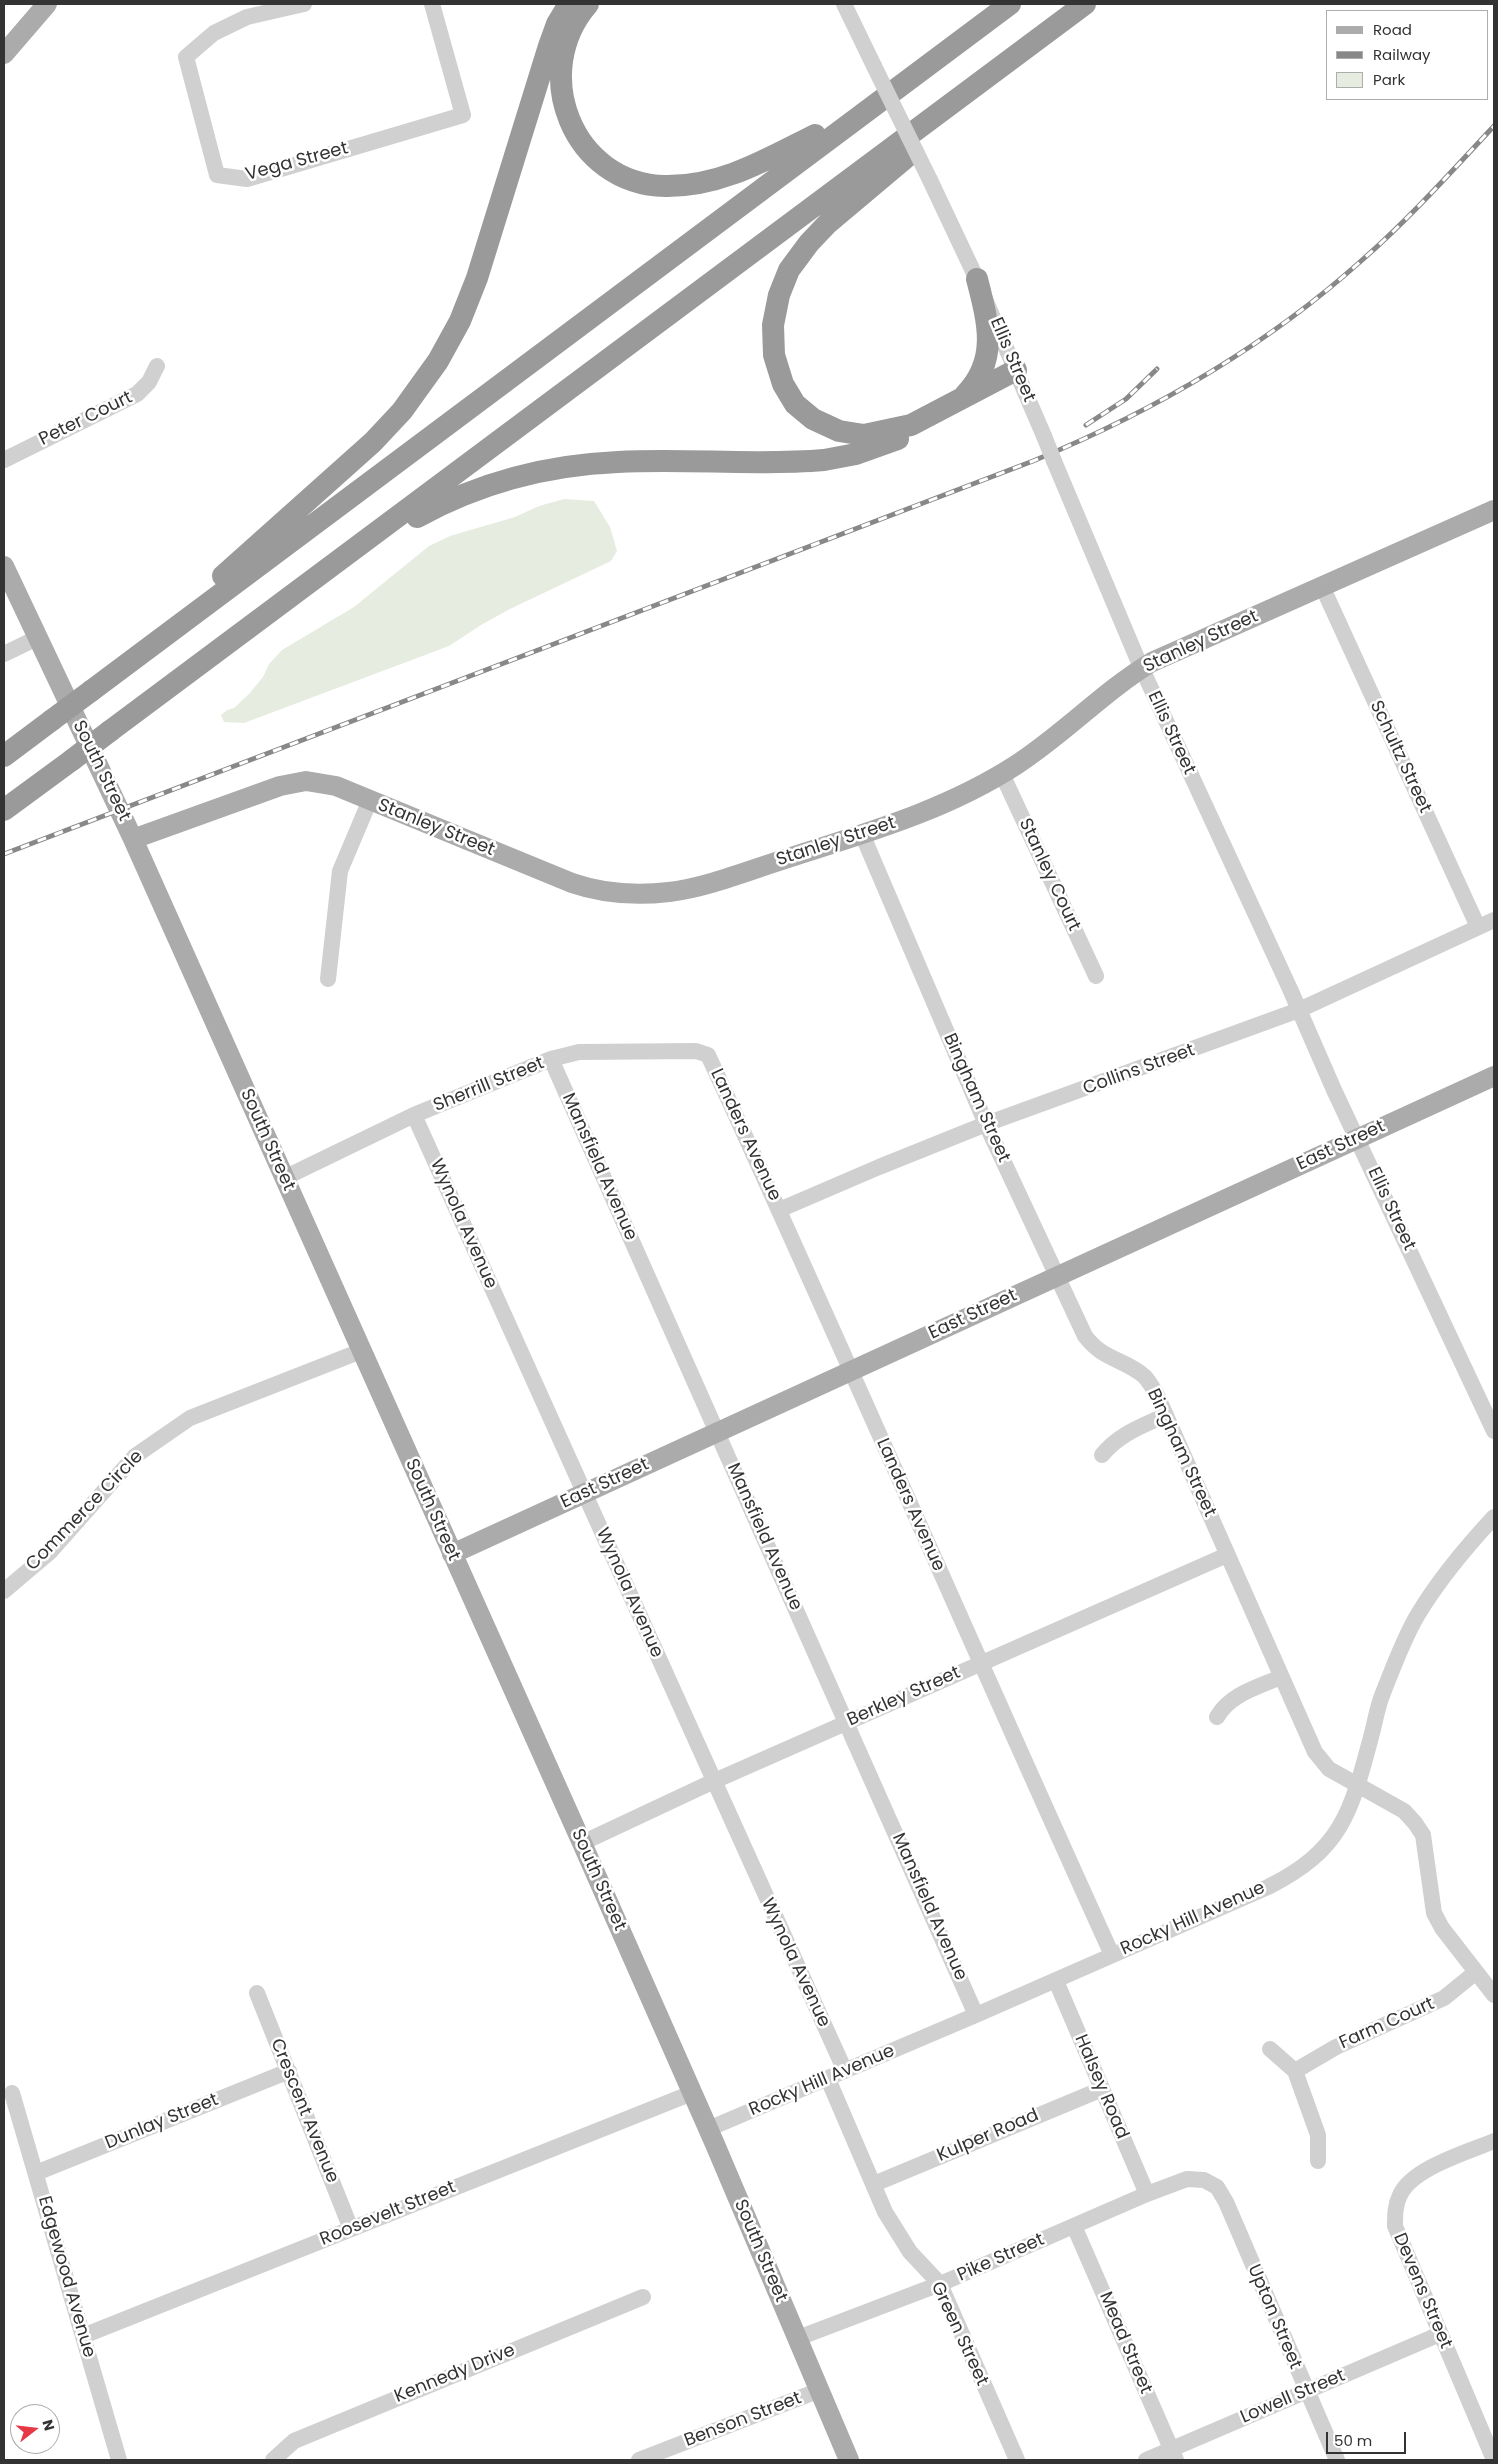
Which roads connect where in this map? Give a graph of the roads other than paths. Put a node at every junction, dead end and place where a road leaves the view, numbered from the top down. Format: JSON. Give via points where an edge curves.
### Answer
{"nodes":[{"id":1,"x":47,"y":4,"type":"edge"},
{"id":2,"x":304,"y":4,"type":"edge"},
{"id":3,"x":432,"y":4,"type":"edge"},
{"id":4,"x":568,"y":4,"type":"edge"},
{"id":5,"x":588,"y":4,"type":"edge"},
{"id":6,"x":844,"y":4,"type":"edge"},
{"id":7,"x":1010,"y":4,"type":"edge"},
{"id":8,"x":1085,"y":4,"type":"edge"},
{"id":9,"x":4,"y":54,"type":"edge"},
{"id":10,"x":989,"y":77,"type":"junction"},
{"id":11,"x":864,"y":113,"type":"junction"},
{"id":12,"x":977,"y":279,"type":"junction"},
{"id":13,"x":157,"y":366,"type":"dead end"},
{"id":14,"x":1016,"y":370,"type":"junction"},
{"id":15,"x":960,"y":399,"type":"junction"},
{"id":16,"x":911,"y":426,"type":"junction"},
{"id":17,"x":4,"y":460,"type":"edge"},
{"id":18,"x":1492,"y":515,"type":"edge"},
{"id":19,"x":354,"y":549,"type":"junction"},
{"id":20,"x":4,"y":566,"type":"edge"},
{"id":21,"x":1322,"y":586,"type":"junction"},
{"id":22,"x":37,"y":638,"type":"junction"},
{"id":23,"x":152,"y":646,"type":"junction"},
{"id":24,"x":4,"y":654,"type":"edge"},
{"id":25,"x":1142,"y":668,"type":"junction"},
{"id":26,"x":4,"y":756,"type":"edge"},
{"id":27,"x":1002,"y":774,"type":"junction"},
{"id":28,"x":370,"y":800,"type":"junction"},
{"id":29,"x":4,"y":810,"type":"edge"},
{"id":30,"x":862,"y":834,"type":"junction"},
{"id":31,"x":133,"y":839,"type":"junction"},
{"id":32,"x":1494,"y":920,"type":"edge"},
{"id":33,"x":1478,"y":927,"type":"junction"},
{"id":34,"x":1096,"y":976,"type":"dead end"},
{"id":35,"x":328,"y":979,"type":"dead end"},
{"id":36,"x":1299,"y":1010,"type":"junction"},
{"id":37,"x":708,"y":1055,"type":"joint"},
{"id":38,"x":550,"y":1059,"type":"junction"},
{"id":39,"x":1494,"y":1076,"type":"edge"},
{"id":40,"x":414,"y":1115,"type":"junction"},
{"id":41,"x":986,"y":1124,"type":"junction"},
{"id":42,"x":1358,"y":1139,"type":"junction"},
{"id":43,"x":284,"y":1178,"type":"junction"},
{"id":44,"x":780,"y":1210,"type":"junction"},
{"id":45,"x":1057,"y":1277,"type":"junction"},
{"id":46,"x":361,"y":1351,"type":"junction"},
{"id":47,"x":851,"y":1371,"type":"junction"},
{"id":48,"x":1166,"y":1415,"type":"junction"},
{"id":49,"x":1494,"y":1431,"type":"edge"},
{"id":50,"x":718,"y":1432,"type":"junction"},
{"id":51,"x":1102,"y":1455,"type":"dead end"},
{"id":52,"x":585,"y":1493,"type":"junction"},
{"id":53,"x":1494,"y":1517,"type":"edge"},
{"id":54,"x":452,"y":1554,"type":"junction"},
{"id":55,"x":1227,"y":1555,"type":"junction"},
{"id":56,"x":4,"y":1591,"type":"edge"},
{"id":57,"x":980,"y":1664,"type":"junction"},
{"id":58,"x":1281,"y":1677,"type":"junction"},
{"id":59,"x":1217,"y":1717,"type":"dead end"},
{"id":60,"x":848,"y":1722,"type":"junction"},
{"id":61,"x":712,"y":1782,"type":"junction"},
{"id":62,"x":1358,"y":1786,"type":"junction"},
{"id":63,"x":582,"y":1843,"type":"junction"},
{"id":64,"x":1112,"y":1955,"type":"junction"},
{"id":65,"x":1476,"y":1972,"type":"junction"},
{"id":66,"x":1056,"y":1981,"type":"junction"},
{"id":67,"x":257,"y":1993,"type":"dead end"},
{"id":68,"x":1494,"y":1995,"type":"edge"},
{"id":69,"x":976,"y":2015,"type":"junction"},
{"id":70,"x":1270,"y":2049,"type":"dead end"},
{"id":71,"x":289,"y":2071,"type":"junction"},
{"id":72,"x":845,"y":2071,"type":"junction"},
{"id":73,"x":1295,"y":2071,"type":"junction"},
{"id":74,"x":828,"y":2078,"type":"junction"},
{"id":75,"x":1102,"y":2088,"type":"junction"},
{"id":76,"x":12,"y":2093,"type":"dead end"},
{"id":77,"x":692,"y":2093,"type":"junction"},
{"id":78,"x":708,"y":2129,"type":"junction"},
{"id":79,"x":1494,"y":2141,"type":"edge"},
{"id":80,"x":1318,"y":2161,"type":"dead end"},
{"id":81,"x":36,"y":2173,"type":"junction"},
{"id":82,"x":1204,"y":2180,"type":"joint"},
{"id":83,"x":874,"y":2184,"type":"junction"},
{"id":84,"x":1147,"y":2194,"type":"junction"},
{"id":85,"x":1074,"y":2226,"type":"junction"},
{"id":86,"x":351,"y":2229,"type":"junction"},
{"id":87,"x":940,"y":2284,"type":"junction"},
{"id":88,"x":643,"y":2297,"type":"dead end"},
{"id":89,"x":1440,"y":2334,"type":"junction"},
{"id":90,"x":83,"y":2336,"type":"junction"},
{"id":91,"x":798,"y":2338,"type":"junction"},
{"id":92,"x":820,"y":2390,"type":"junction"},
{"id":93,"x":1306,"y":2391,"type":"junction"},
{"id":94,"x":1174,"y":2455,"type":"edge"},
{"id":95,"x":118,"y":2460,"type":"edge"},
{"id":96,"x":273,"y":2460,"type":"edge"},
{"id":97,"x":639,"y":2460,"type":"edge"},
{"id":98,"x":849,"y":2460,"type":"edge"},
{"id":99,"x":1016,"y":2460,"type":"edge"},
{"id":100,"x":1146,"y":2460,"type":"edge"},
{"id":101,"x":1337,"y":2460,"type":"edge"},
{"id":102,"x":1494,"y":2460,"type":"edge"}],
"edges":[{"from":1,"to":9,"type":"main road"},
{"from":2,"to":3,"type":"street","name":"Vega Street","via":[[247,17],[214,33],[186,58],[217,174],[247,179],[463,115]]},
{"from":4,"to":23,"type":"highway","via":[[549,46],[477,278],[460,321],[438,361],[402,411],[374,442],[179,615]]},
{"from":5,"to":11,"type":"highway","via":[[575,22],[565,45],[561,70],[563,102],[587,149],[602,163],[630,179],[668,186],[721,178],[763,162]]},
{"from":6,"to":12,"type":"street","name":"Ellis Street","bridge":true},
{"from":7,"to":11,"type":"highway"},
{"from":8,"to":10,"type":"highway"},
{"from":10,"to":16,"type":"highway","via":[[963,109],[818,233],[789,270],[776,305],[773,337],[776,365],[787,393],[804,413],[827,427],[854,434],[873,434]]},
{"from":10,"to":19,"type":"highway"},
{"from":11,"to":23,"type":"highway"},
{"from":12,"to":14,"type":"street","name":"Ellis Street"},
{"from":12,"to":15,"type":"highway","via":[[987,326],[988,350],[979,376]]},
{"from":13,"to":17,"type":"street","name":"Peter Court","via":[[149,382],[137,394]]},
{"from":14,"to":15,"type":"highway"},
{"from":14,"to":25,"type":"street","name":"Ellis Street","bridge":true},
{"from":15,"to":16,"type":"highway"},
{"from":16,"to":19,"type":"highway","via":[[890,442],[856,454],[824,460],[618,462],[533,473],[450,500],[385,536]]},
{"from":18,"to":21,"type":"main road","name":"Stanley Street"},
{"from":19,"to":29,"type":"highway","bridge":true},
{"from":20,"to":22,"type":"main road","name":"South Street"},
{"from":21,"to":25,"type":"main road","name":"Stanley Street"},
{"from":21,"to":33,"type":"street","name":"Schultz Street"},
{"from":22,"to":24,"type":"street"},
{"from":22,"to":31,"type":"main road","name":"South Street"},
{"from":23,"to":26,"type":"highway","bridge":true},
{"from":25,"to":27,"type":"main road","name":"Stanley Street","via":[[1053,739]]},
{"from":25,"to":36,"type":"street","name":"Ellis Street"},
{"from":27,"to":30,"type":"main road","name":"Stanley Street","via":[[935,808]]},
{"from":27,"to":34,"type":"street","name":"Stanley Court"},
{"from":28,"to":30,"type":"main road","name":"Stanley Street","via":[[572,883],[598,892],[619,894],[687,889]]},
{"from":28,"to":31,"type":"main road","name":"Stanley Street","via":[[327,784],[292,782]]},
{"from":28,"to":35,"type":"street","via":[[340,871]]},
{"from":30,"to":41,"type":"street","name":"Bingham Street"},
{"from":31,"to":43,"type":"main road","name":"South Street"},
{"from":32,"to":33,"type":"street","name":"Collins Street"},
{"from":33,"to":36,"type":"street","name":"Collins Street"},
{"from":36,"to":41,"type":"street","name":"Collins Street"},
{"from":36,"to":42,"type":"street","name":"Ellis Street"},
{"from":37,"to":38,"type":"street","name":"Sherrill Street","via":[[696,1051],[579,1052]]},
{"from":37,"to":44,"type":"street","name":"Landers Avenue"},
{"from":38,"to":40,"type":"street","name":"Sherrill Street"},
{"from":38,"to":50,"type":"street","name":"Mansfield Avenue"},
{"from":39,"to":42,"type":"main road","name":"East Street"},
{"from":40,"to":43,"type":"street","name":"Sherrill Street"},
{"from":40,"to":52,"type":"street","name":"Wynola Avenue"},
{"from":41,"to":44,"type":"street","name":"Collins Street"},
{"from":41,"to":45,"type":"street","name":"Bingham Street"},
{"from":42,"to":45,"type":"main road","name":"East Street"},
{"from":42,"to":49,"type":"street","name":"Ellis Street"},
{"from":43,"to":46,"type":"main road","name":"South Street"},
{"from":44,"to":47,"type":"street","name":"Landers Avenue"},
{"from":45,"to":47,"type":"main road","name":"East Street"},
{"from":45,"to":48,"type":"street","name":"Bingham Street","via":[[1090,1343],[1146,1378]]},
{"from":46,"to":54,"type":"main road","name":"South Street"},
{"from":46,"to":56,"type":"street","name":"Commerce Circle","via":[[190,1418],[136,1456],[50,1552]]},
{"from":47,"to":50,"type":"main road","name":"East Street"},
{"from":47,"to":57,"type":"street","name":"Landers Avenue"},
{"from":48,"to":51,"type":"street","via":[[1128,1432]]},
{"from":48,"to":55,"type":"street","name":"Bingham Street"},
{"from":50,"to":52,"type":"main road","name":"East Street"},
{"from":50,"to":60,"type":"street","name":"Mansfield Avenue"},
{"from":52,"to":54,"type":"main road","name":"East Street"},
{"from":52,"to":61,"type":"street","name":"Wynola Avenue"},
{"from":53,"to":62,"type":"street","name":"Rocky Hill Avenue","via":[[1467,1547],[1417,1616],[1382,1695]]},
{"from":54,"to":63,"type":"main road","name":"South Street"},
{"from":55,"to":57,"type":"street","name":"Berkley Street"},
{"from":55,"to":58,"type":"street","name":"Bingham Street"},
{"from":57,"to":60,"type":"street","name":"Berkley Street"},
{"from":57,"to":64,"type":"street","name":"Landers Avenue"},
{"from":58,"to":59,"type":"street","via":[[1235,1698],[1223,1706]]},
{"from":58,"to":62,"type":"street","name":"Bingham Street","via":[[1315,1752],[1330,1769]]},
{"from":60,"to":61,"type":"street","name":"Berkley Street"},
{"from":60,"to":69,"type":"street","name":"Mansfield Avenue"},
{"from":61,"to":63,"type":"street","name":"Berkley Street"},
{"from":61,"to":72,"type":"street","name":"Wynola Avenue"},
{"from":62,"to":64,"type":"street","name":"Rocky Hill Avenue","via":[[1348,1813],[1334,1836],[1313,1860],[1292,1875]]},
{"from":62,"to":65,"type":"street","name":"Bingham Street","via":[[1404,1811],[1423,1835],[1434,1913]]},
{"from":63,"to":77,"type":"main road","name":"South Street"},
{"from":64,"to":66,"type":"street","name":"Rocky Hill Avenue"},
{"from":65,"to":68,"type":"street","name":"Bingham Street"},
{"from":65,"to":73,"type":"street","name":"Farm Court","via":[[1444,1998],[1336,2047]]},
{"from":66,"to":69,"type":"street","name":"Rocky Hill Avenue"},
{"from":66,"to":75,"type":"street","name":"Halsey Road"},
{"from":67,"to":71,"type":"street","name":"Crescent Avenue"},
{"from":69,"to":72,"type":"street","name":"Rocky Hill Avenue"},
{"from":70,"to":73,"type":"street"},
{"from":71,"to":81,"type":"street","name":"Dunlay Street"},
{"from":71,"to":86,"type":"street","name":"Crescent Avenue"},
{"from":72,"to":74,"type":"street","name":"Rocky Hill Avenue"},
{"from":73,"to":80,"type":"street","via":[[1318,2135]]},
{"from":74,"to":78,"type":"street","name":"Rocky Hill Avenue"},
{"from":74,"to":83,"type":"street","name":"Green Street"},
{"from":75,"to":83,"type":"street","name":"Kulper Road"},
{"from":75,"to":84,"type":"street","name":"Halsey Road"},
{"from":76,"to":81,"type":"street","name":"Edgewood Avenue"},
{"from":77,"to":78,"type":"main road","name":"South Street"},
{"from":77,"to":86,"type":"street","name":"Roosevelt Street"},
{"from":78,"to":91,"type":"main road","name":"South Street"},
{"from":79,"to":89,"type":"street","name":"Devens Street","via":[[1427,2170],[1411,2181],[1395,2208],[1395,2226],[1401,2244]]},
{"from":81,"to":90,"type":"street","name":"Edgewood Avenue"},
{"from":82,"to":84,"type":"street","name":"Pike Street","via":[[1187,2179]]},
{"from":82,"to":93,"type":"street","name":"Upton Street","via":[[1217,2188],[1226,2202]]},
{"from":83,"to":87,"type":"street","name":"Green Street","via":[[885,2212],[910,2252]]},
{"from":84,"to":85,"type":"street","name":"Pike Street"},
{"from":85,"to":87,"type":"street","name":"Pike Street"},
{"from":85,"to":94,"type":"street","name":"Mead Street"},
{"from":86,"to":90,"type":"street","name":"Roosevelt Street"},
{"from":87,"to":91,"type":"street","name":"Pike Street"},
{"from":87,"to":99,"type":"street","name":"Green Street"},
{"from":88,"to":96,"type":"street","name":"Kennedy Drive","via":[[294,2441]]},
{"from":89,"to":93,"type":"street","name":"Lowell Street"},
{"from":89,"to":102,"type":"street","name":"Devens Street"},
{"from":90,"to":95,"type":"street","name":"Edgewood Avenue"},
{"from":91,"to":92,"type":"main road","name":"South Street"},
{"from":92,"to":97,"type":"street","name":"Benson Street"},
{"from":92,"to":98,"type":"main road","name":"South Street"},
{"from":93,"to":94,"type":"street","name":"Lowell Street"},
{"from":93,"to":101,"type":"street","name":"Upton Street"},
{"from":94,"to":100,"type":"street","name":"Lowell Street"}]}
